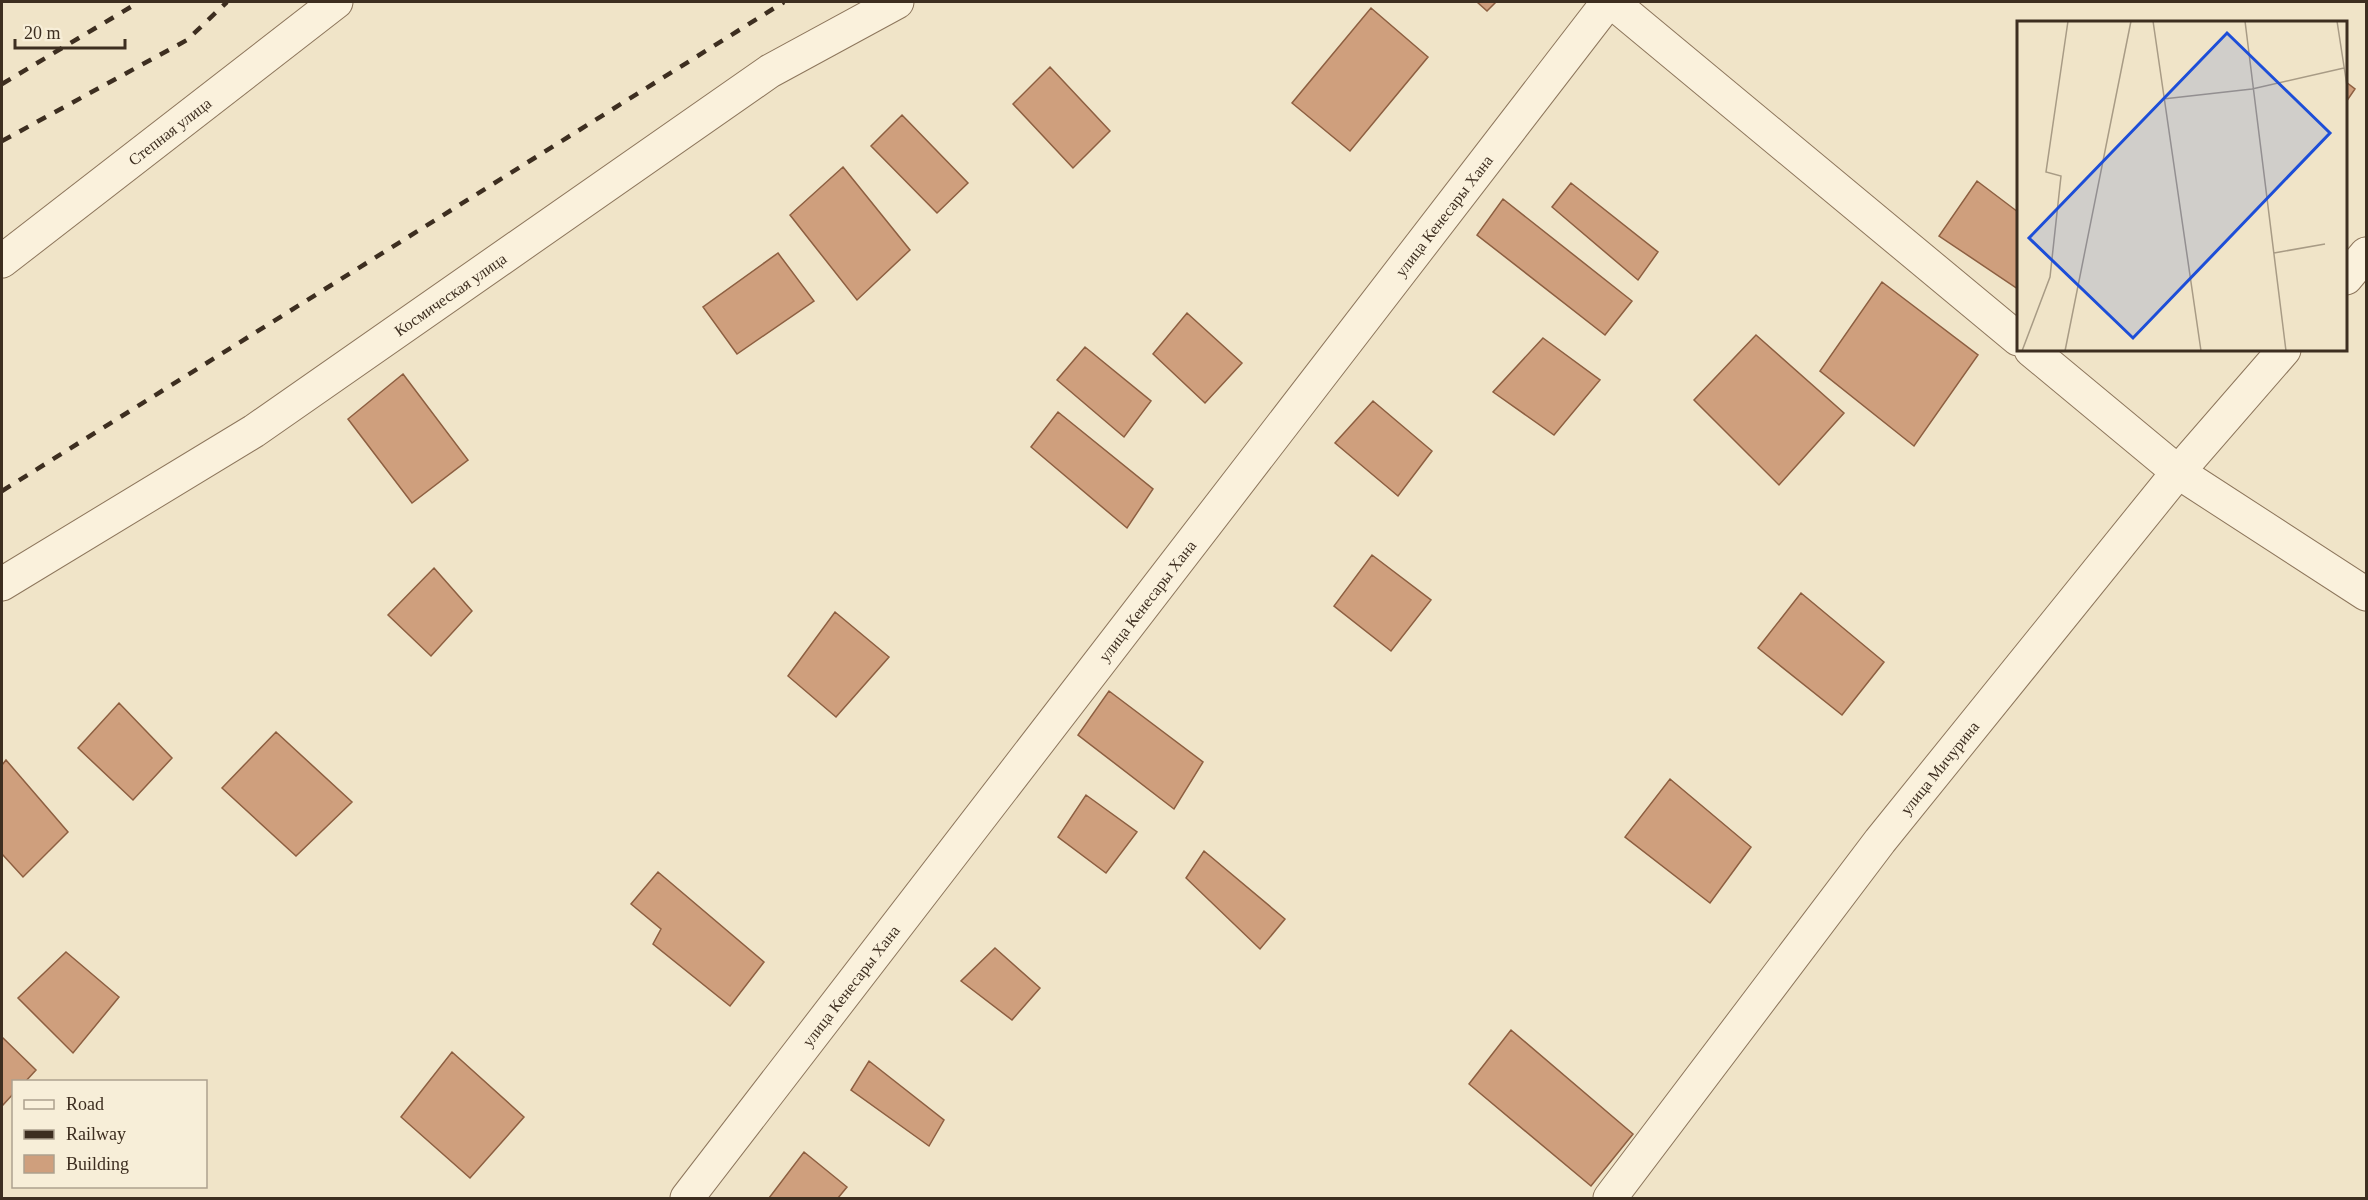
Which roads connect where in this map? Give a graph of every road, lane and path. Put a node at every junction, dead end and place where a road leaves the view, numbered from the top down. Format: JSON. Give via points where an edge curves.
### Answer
{"nodes":[{"id":1,"x":336,"y":2,"type":"edge"},
{"id":2,"x":897,"y":2,"type":"edge"},
{"id":3,"x":1608,"y":2,"type":"edge"},
{"id":4,"x":1612,"y":2,"type":"edge"},
{"id":5,"x":2367,"y":254,"type":"edge"},
{"id":6,"x":2,"y":261,"type":"edge"},
{"id":7,"x":2347,"y":277,"type":"edge"},
{"id":8,"x":2017,"y":337,"type":"edge"},
{"id":9,"x":2032,"y":351,"type":"edge"},
{"id":10,"x":2283,"y":351,"type":"edge"},
{"id":11,"x":2178,"y":472,"type":"junction"},
{"id":12,"x":2,"y":584,"type":"edge"},
{"id":13,"x":2367,"y":594,"type":"edge"},
{"id":14,"x":687,"y":1198,"type":"edge"},
{"id":15,"x":1610,"y":1198,"type":"edge"}],
"edges":[{"from":1,"to":6,"type":"street","name":"Степная улица"},
{"from":2,"to":12,"type":"street","name":"Космическая улица","via":[[770,71],[254,431]]},
{"from":3,"to":14,"type":"street","name":"улица Кенесары Хана"},
{"from":4,"to":8,"type":"street"},
{"from":5,"to":7,"type":"street"},
{"from":9,"to":11,"type":"street"},
{"from":10,"to":11,"type":"street","name":"улица Мичурина"},
{"from":11,"to":13,"type":"street"},
{"from":11,"to":15,"type":"street","name":"улица Мичурина","via":[[1880,841]]}]}
